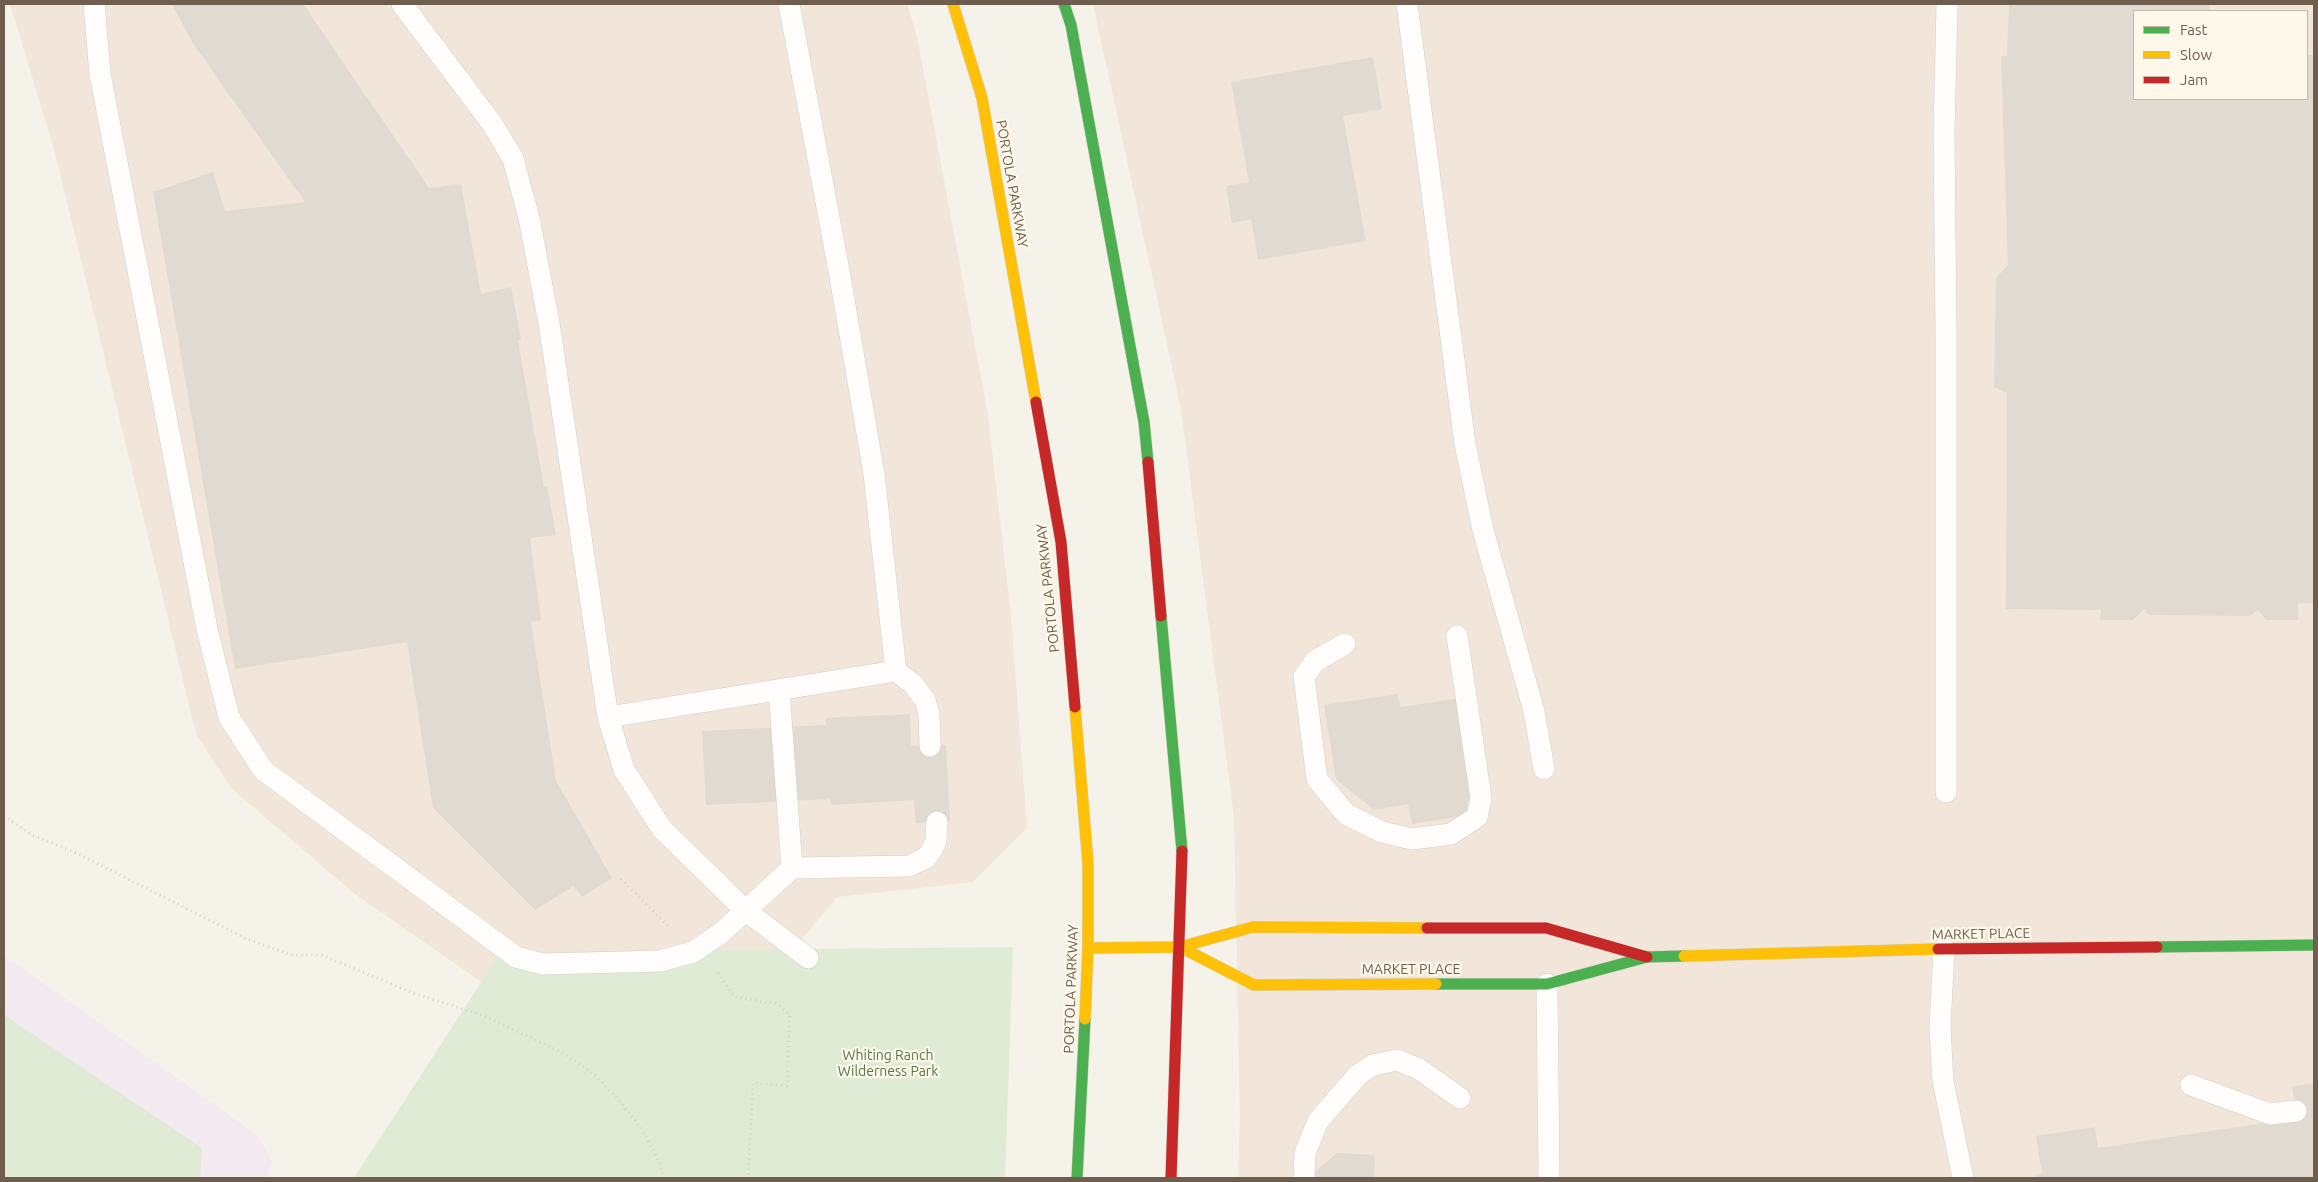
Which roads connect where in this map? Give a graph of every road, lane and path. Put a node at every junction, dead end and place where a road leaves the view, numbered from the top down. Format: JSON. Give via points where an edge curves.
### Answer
{"nodes":[{"id":1,"x":94,"y":4,"type":"edge"},
{"id":2,"x":402,"y":4,"type":"edge"},
{"id":3,"x":789,"y":4,"type":"edge"},
{"id":4,"x":953,"y":4,"type":"edge"},
{"id":5,"x":1064,"y":4,"type":"edge"},
{"id":6,"x":1407,"y":4,"type":"edge"},
{"id":7,"x":1947,"y":4,"type":"edge"},
{"id":8,"x":1457,"y":636,"type":"dead end"},
{"id":9,"x":1346,"y":644,"type":"dead end"},
{"id":10,"x":896,"y":671,"type":"junction"},
{"id":11,"x":779,"y":690,"type":"junction"},
{"id":12,"x":608,"y":717,"type":"junction"},
{"id":13,"x":930,"y":746,"type":"dead end"},
{"id":14,"x":1544,"y":769,"type":"dead end"},
{"id":15,"x":1946,"y":792,"type":"dead end"},
{"id":16,"x":4,"y":816,"type":"edge"},
{"id":17,"x":937,"y":822,"type":"dead end"},
{"id":18,"x":792,"y":868,"type":"junction"},
{"id":19,"x":620,"y":879,"type":"dead end"},
{"id":20,"x":746,"y":911,"type":"junction"},
{"id":21,"x":2314,"y":945,"type":"edge"},
{"id":22,"x":1180,"y":947,"type":"junction"},
{"id":23,"x":1088,"y":948,"type":"junction"},
{"id":24,"x":1944,"y":949,"type":"junction"},
{"id":25,"x":693,"y":952,"type":"junction"},
{"id":26,"x":1647,"y":957,"type":"junction"},
{"id":27,"x":808,"y":958,"type":"dead end"},
{"id":28,"x":1547,"y":984,"type":"junction"},
{"id":29,"x":2191,"y":1085,"type":"dead end"},
{"id":30,"x":1460,"y":1098,"type":"dead end"},
{"id":31,"x":2296,"y":1111,"type":"dead end"},
{"id":32,"x":664,"y":1178,"type":"edge"},
{"id":33,"x":748,"y":1178,"type":"edge"},
{"id":34,"x":1077,"y":1178,"type":"edge"},
{"id":35,"x":1171,"y":1178,"type":"edge"},
{"id":36,"x":1304,"y":1178,"type":"edge"},
{"id":37,"x":1549,"y":1178,"type":"edge"},
{"id":38,"x":1962,"y":1178,"type":"edge"}],
"edges":[{"from":1,"to":25,"type":"lane","via":[[100,74],[207,629],[229,717],[240,735],[263,770],[516,957],[543,964],[660,961]]},
{"from":2,"to":12,"type":"lane","via":[[493,125],[513,159],[529,218],[549,323]]},
{"from":3,"to":10,"type":"lane","via":[[874,474]]},
{"from":4,"to":23,"type":"main road","name":"PORTOLA PARKWAY","via":[[982,98],[1061,542],[1088,863]]},
{"from":5,"to":22,"type":"main road","via":[[1071,25],[1144,422],[1182,854]]},
{"from":6,"to":14,"type":"lane","via":[[1465,444],[1483,530],[1534,712]]},
{"from":7,"to":15,"type":"lane","via":[[1944,132]]},
{"from":8,"to":9,"type":"lane","via":[[1481,798],[1477,817],[1451,834],[1412,839],[1382,832],[1346,814],[1317,778],[1304,678],[1315,661]]},
{"from":10,"to":11,"type":"lane"},
{"from":10,"to":13,"type":"lane","via":[[913,684],[925,700]]},
{"from":11,"to":12,"type":"lane"},
{"from":11,"to":18,"type":"lane"},
{"from":12,"to":20,"type":"lane","via":[[624,770],[662,829]]},
{"from":16,"to":32,"type":"path","via":[[32,836],[74,852],[245,938],[291,955],[321,955],[416,994],[482,1014],[561,1052],[594,1074],[616,1097],[642,1129]]},
{"from":17,"to":18,"type":"lane","via":[[932,850],[926,858],[909,866]]},
{"from":18,"to":20,"type":"lane"},
{"from":19,"to":25,"type":"path"},
{"from":20,"to":25,"type":"lane"},
{"from":20,"to":27,"type":"lane"},
{"from":21,"to":24,"type":"main road","name":"MARKET PLACE"},
{"from":22,"to":23,"type":"main road","name":"MARKET PLACE"},
{"from":22,"to":26,"type":"main road","name":"MARKET PLACE","via":[[1253,927],[1546,928]]},
{"from":22,"to":28,"type":"main road","name":"MARKET PLACE","via":[[1254,985]]},
{"from":22,"to":35,"type":"main road"},
{"from":23,"to":34,"type":"main road","name":"PORTOLA PARKWAY"},
{"from":24,"to":26,"type":"main road","name":"MARKET PLACE"},
{"from":24,"to":38,"type":"lane","via":[[1940,1028],[1943,1082]]},
{"from":25,"to":33,"type":"path","via":[[714,968],[735,997],[777,1004],[790,1015],[787,1086],[753,1083]]},
{"from":26,"to":28,"type":"main road","name":"MARKET PLACE"},
{"from":28,"to":37,"type":"lane"},
{"from":29,"to":31,"type":"lane","via":[[2270,1114]]},
{"from":30,"to":36,"type":"lane","via":[[1418,1069],[1397,1060],[1373,1065],[1358,1075],[1318,1121],[1305,1153]]}]}
